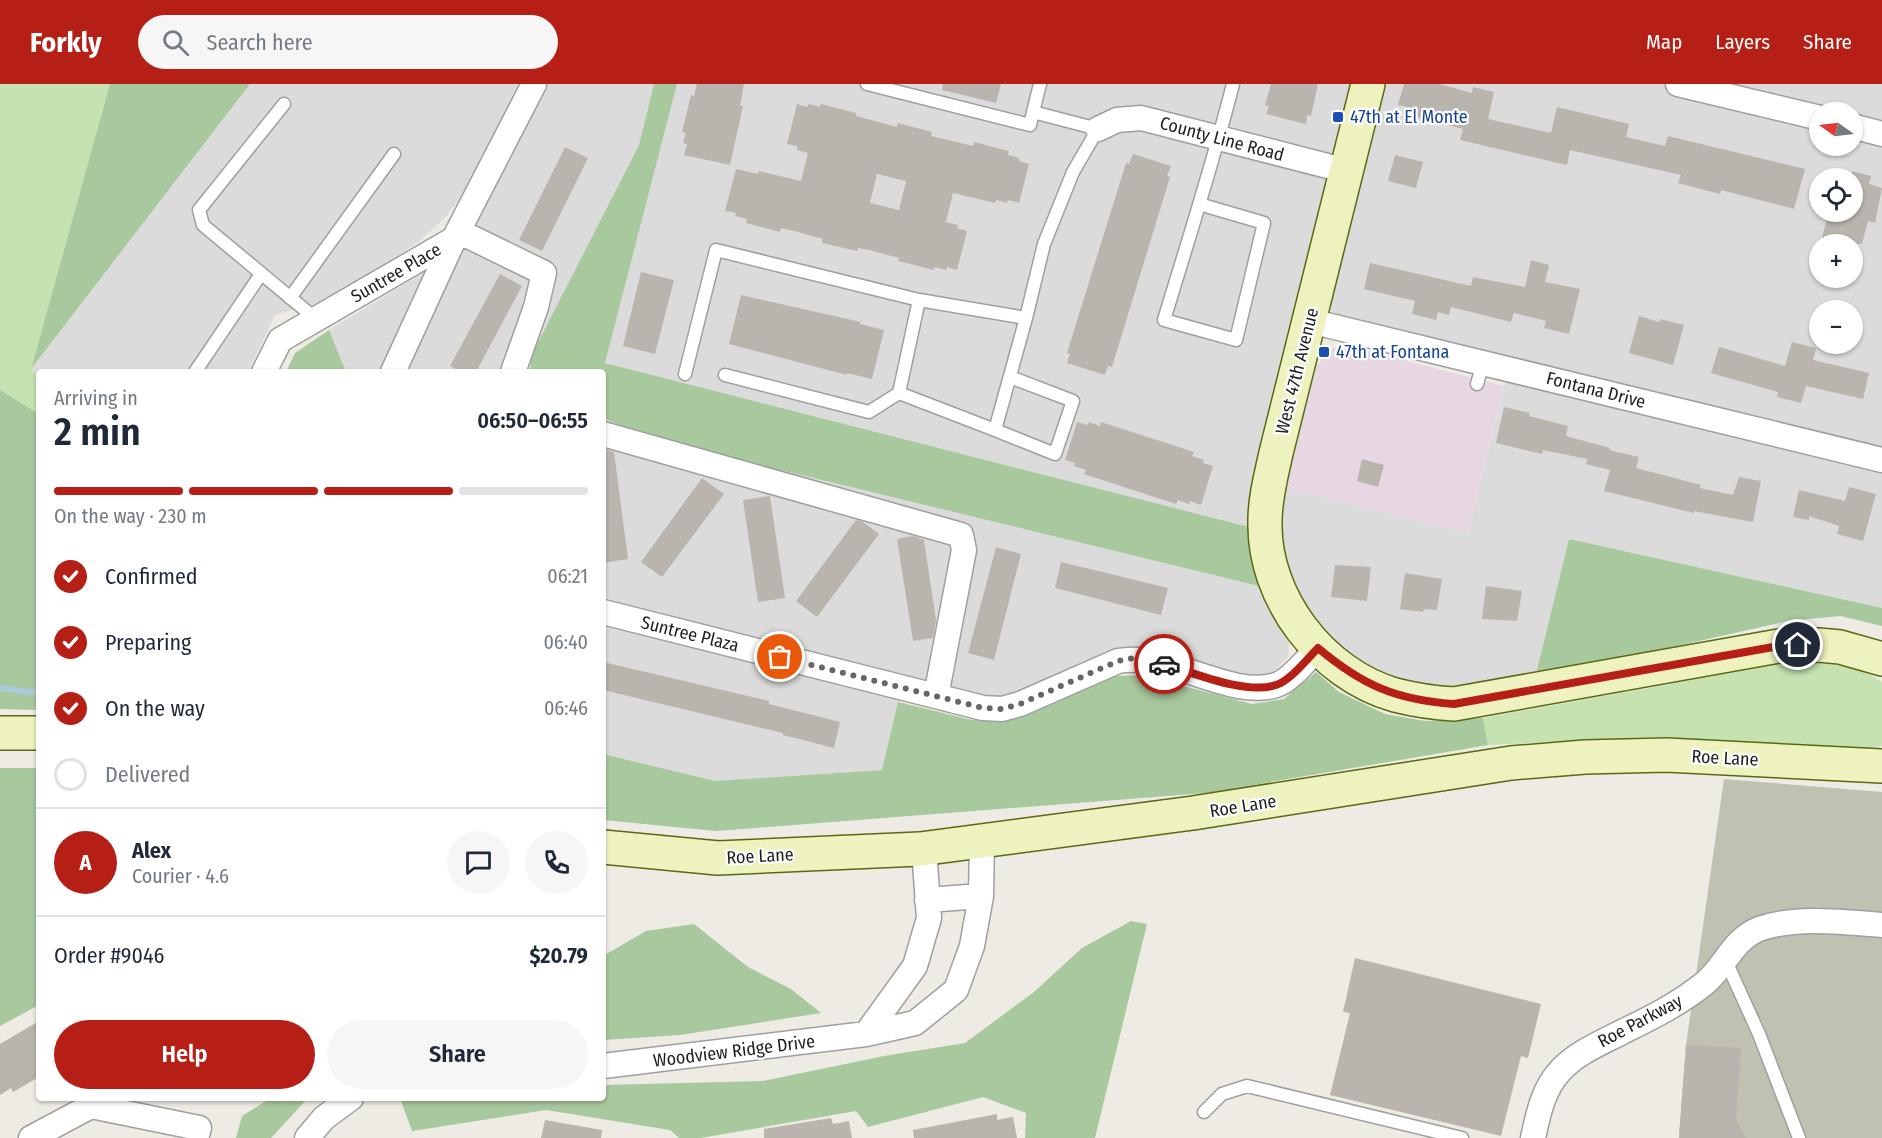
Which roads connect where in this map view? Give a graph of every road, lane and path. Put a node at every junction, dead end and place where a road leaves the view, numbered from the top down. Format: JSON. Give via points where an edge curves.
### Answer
{"nodes":[{"id":1,"x":534,"y":84,"type":"edge"},
{"id":2,"x":867,"y":84,"type":"edge"},
{"id":3,"x":1040,"y":84,"type":"edge"},
{"id":4,"x":1233,"y":84,"type":"edge"},
{"id":5,"x":1368,"y":84,"type":"edge"},
{"id":6,"x":1678,"y":84,"type":"edge"},
{"id":7,"x":284,"y":104,"type":"dead end"},
{"id":8,"x":1034,"y":112,"type":"junction"},
{"id":9,"x":1809,"y":115,"type":"edge"},
{"id":10,"x":1098,"y":129,"type":"junction"},
{"id":11,"x":1863,"y":129,"type":"edge"},
{"id":12,"x":1882,"y":134,"type":"edge"},
{"id":13,"x":1219,"y":139,"type":"junction"},
{"id":14,"x":394,"y":154,"type":"dead end"},
{"id":15,"x":1347,"y":171,"type":"junction"},
{"id":16,"x":1200,"y":204,"type":"junction"},
{"id":17,"x":456,"y":235,"type":"junction"},
{"id":18,"x":261,"y":274,"type":"junction"},
{"id":19,"x":290,"y":298,"type":"junction"},
{"id":20,"x":919,"y":300,"type":"junction"},
{"id":21,"x":1026,"y":318,"type":"junction"},
{"id":22,"x":316,"y":319,"type":"junction"},
{"id":23,"x":1310,"y":321,"type":"junction"},
{"id":24,"x":197,"y":369,"type":"edge"},
{"id":25,"x":266,"y":369,"type":"edge"},
{"id":26,"x":394,"y":369,"type":"edge"},
{"id":27,"x":514,"y":369,"type":"edge"},
{"id":28,"x":685,"y":374,"type":"dead end"},
{"id":29,"x":725,"y":375,"type":"dead end"},
{"id":30,"x":1010,"y":376,"type":"junction"},
{"id":31,"x":898,"y":393,"type":"junction"},
{"id":32,"x":995,"y":430,"type":"junction"},
{"id":33,"x":606,"y":435,"type":"edge"},
{"id":34,"x":1882,"y":460,"type":"edge"},
{"id":35,"x":606,"y":613,"type":"edge"},
{"id":36,"x":1318,"y":648,"type":"junction"},
{"id":37,"x":1882,"y":660,"type":"edge"},
{"id":38,"x":936,"y":696,"type":"junction"},
{"id":39,"x":0,"y":733,"type":"edge"},
{"id":40,"x":36,"y":733,"type":"edge"},
{"id":41,"x":1882,"y":766,"type":"edge"},
{"id":42,"x":982,"y":841,"type":"junction"},
{"id":43,"x":606,"y":847,"type":"edge"},
{"id":44,"x":920,"y":849,"type":"junction"},
{"id":45,"x":981,"y":896,"type":"junction"},
{"id":46,"x":927,"y":900,"type":"junction"},
{"id":47,"x":1882,"y":925,"type":"edge"},
{"id":48,"x":1725,"y":959,"type":"junction"},
{"id":49,"x":866,"y":1034,"type":"junction"},
{"id":50,"x":606,"y":1066,"type":"edge"},
{"id":51,"x":347,"y":1101,"type":"edge"},
{"id":52,"x":1204,"y":1112,"type":"dead end"},
{"id":53,"x":31,"y":1138,"type":"edge"},
{"id":54,"x":196,"y":1138,"type":"edge"},
{"id":55,"x":307,"y":1138,"type":"edge"},
{"id":56,"x":1462,"y":1138,"type":"edge"},
{"id":57,"x":1533,"y":1138,"type":"edge"},
{"id":58,"x":1799,"y":1138,"type":"edge"}],
"edges":[{"from":1,"to":17,"type":"street","name":"Suntree Place"},
{"from":2,"to":8,"type":"lane","via":[[1030,125]]},
{"from":3,"to":8,"type":"lane"},
{"from":4,"to":13,"type":"lane"},
{"from":5,"to":15,"type":"street","name":"West 47th Avenue"},
{"from":6,"to":9,"type":"street"},
{"from":7,"to":18,"type":"lane","via":[[199,210],[203,225]]},
{"from":8,"to":10,"type":"lane"},
{"from":10,"to":13,"type":"street","name":"County Line Road","via":[[1118,120],[1141,118]]},
{"from":10,"to":21,"type":"lane","via":[[1073,172],[1044,244]]},
{"from":11,"to":12,"type":"street"},
{"from":13,"to":15,"type":"street","name":"County Line Road"},
{"from":13,"to":16,"type":"lane"},
{"from":14,"to":19,"type":"lane"},
{"from":15,"to":23,"type":"street","name":"West 47th Avenue"},
{"from":16,"to":16,"type":"lane","via":[[1264,223],[1236,340],[1164,320]]},
{"from":17,"to":22,"type":"street","name":"Suntree Place"},
{"from":17,"to":26,"type":"street"},
{"from":17,"to":27,"type":"street","via":[[544,273]]},
{"from":18,"to":19,"type":"lane"},
{"from":18,"to":24,"type":"lane"},
{"from":19,"to":22,"type":"lane"},
{"from":20,"to":21,"type":"lane"},
{"from":20,"to":28,"type":"lane","via":[[716,250]]},
{"from":20,"to":31,"type":"lane"},
{"from":21,"to":30,"type":"lane"},
{"from":22,"to":25,"type":"street","name":"Suntree Place","via":[[280,340]]},
{"from":23,"to":34,"type":"street","name":"Fontana Drive","via":[[1480,374]]},
{"from":23,"to":36,"type":"street","name":"West 47th Avenue","via":[[1267,491],[1264,522],[1275,580],[1286,605]]},
{"from":29,"to":31,"type":"lane","via":[[869,412]]},
{"from":30,"to":32,"type":"lane"},
{"from":30,"to":32,"type":"lane","via":[[1073,400],[1054,454]]},
{"from":31,"to":32,"type":"lane"},
{"from":33,"to":38,"type":"street","via":[[961,535],[964,550]]},
{"from":35,"to":38,"type":"street","name":"Suntree Plaza"},
{"from":36,"to":37,"type":"street","name":"West 47th Avenue","via":[[1342,669],[1394,695],[1454,704],[1779,646],[1840,646]]},
{"from":36,"to":38,"type":"street","name":"Suntree Plaza","via":[[1278,685],[1256,688],[1134,658],[1002,709]]},
{"from":39,"to":40,"type":"street"},
{"from":41,"to":42,"type":"street","name":"Roe Lane","via":[[1666,755],[1585,757],[1511,764]]},
{"from":42,"to":44,"type":"street","name":"Roe Lane"},
{"from":42,"to":45,"type":"street","name":"Woodview Ridge Drive"},
{"from":43,"to":44,"type":"street","name":"Roe Lane","via":[[718,858]]},
{"from":44,"to":46,"type":"street","via":[[925,863]]},
{"from":45,"to":46,"type":"street"},
{"from":45,"to":49,"type":"street","name":"Woodview Ridge Drive","via":[[972,946],[956,990],[915,1023]]},
{"from":46,"to":49,"type":"street","via":[[929,918],[915,966]]},
{"from":47,"to":48,"type":"street","name":"Roe Parkway","via":[[1829,921],[1777,925],[1759,929],[1740,940]]},
{"from":48,"to":57,"type":"street","name":"Roe Parkway","via":[[1707,982],[1670,1008],[1587,1050],[1560,1071],[1542,1101]]},
{"from":48,"to":58,"type":"lane"},
{"from":49,"to":50,"type":"street","name":"Woodview Ridge Drive"},
{"from":51,"to":55,"type":"street"},
{"from":52,"to":56,"type":"lane","via":[[1222,1094],[1247,1086]]},
{"from":53,"to":54,"type":"street","via":[[91,1106],[198,1128]]}]}
